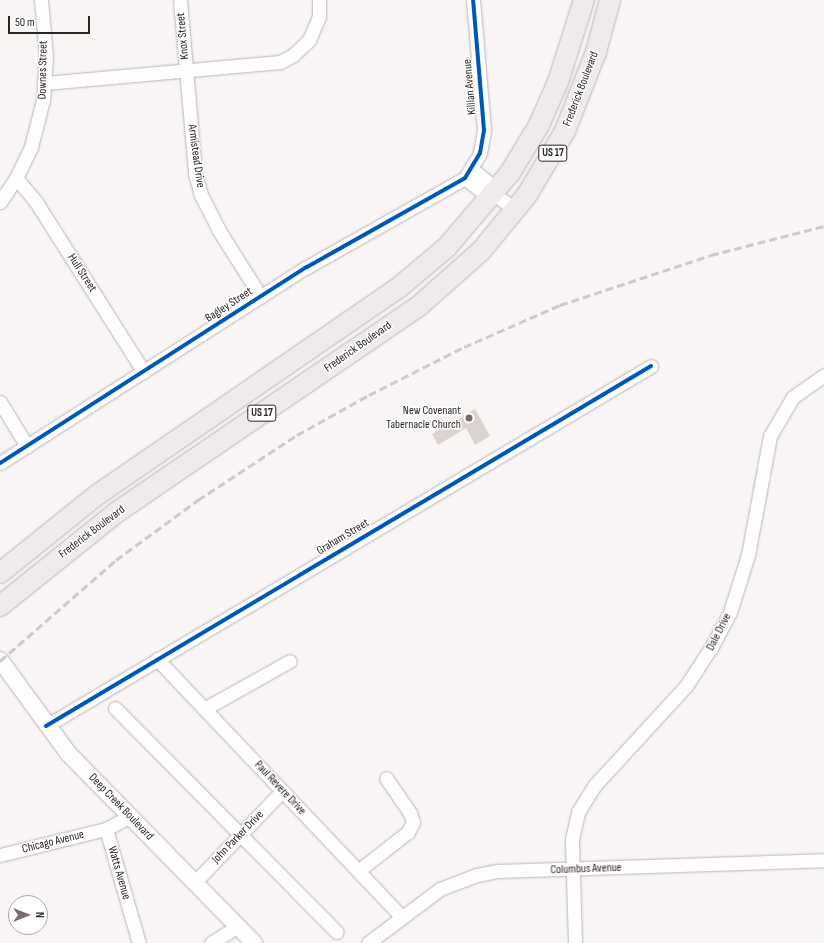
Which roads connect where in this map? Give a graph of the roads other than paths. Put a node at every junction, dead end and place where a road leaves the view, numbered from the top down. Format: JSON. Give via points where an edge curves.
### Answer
{"nodes":[{"id":1,"x":41,"y":0,"type":"edge"},
{"id":2,"x":180,"y":0,"type":"edge"},
{"id":3,"x":319,"y":0,"type":"edge"},
{"id":4,"x":473,"y":0,"type":"edge"},
{"id":5,"x":584,"y":0,"type":"edge"},
{"id":6,"x":610,"y":0,"type":"edge"},
{"id":7,"x":186,"y":71,"type":"junction"},
{"id":8,"x":45,"y":83,"type":"junction"},
{"id":9,"x":469,"y":174,"type":"junction"},
{"id":10,"x":16,"y":178,"type":"junction"},
{"id":11,"x":494,"y":194,"type":"junction"},
{"id":12,"x":0,"y":202,"type":"edge"},
{"id":13,"x":516,"y":210,"type":"junction"},
{"id":14,"x":261,"y":297,"type":"junction"},
{"id":15,"x":651,"y":366,"type":"dead end"},
{"id":16,"x":144,"y":372,"type":"junction"},
{"id":17,"x":824,"y":375,"type":"edge"},
{"id":18,"x":0,"y":402,"type":"edge"},
{"id":19,"x":27,"y":446,"type":"junction"},
{"id":20,"x":0,"y":463,"type":"edge"},
{"id":21,"x":0,"y":572,"type":"edge"},
{"id":22,"x":0,"y":606,"type":"edge"},
{"id":23,"x":0,"y":660,"type":"edge"},
{"id":24,"x":157,"y":660,"type":"junction"},
{"id":25,"x":290,"y":661,"type":"dead end"},
{"id":26,"x":115,"y":708,"type":"dead end"},
{"id":27,"x":204,"y":709,"type":"junction"},
{"id":28,"x":46,"y":726,"type":"junction"},
{"id":29,"x":386,"y":778,"type":"dead end"},
{"id":30,"x":282,"y":791,"type":"junction"},
{"id":31,"x":130,"y":816,"type":"junction"},
{"id":32,"x":106,"y":829,"type":"junction"},
{"id":33,"x":241,"y":834,"type":"junction"},
{"id":34,"x":0,"y":855,"type":"edge"},
{"id":35,"x":824,"y":860,"type":"edge"},
{"id":36,"x":573,"y":869,"type":"junction"},
{"id":37,"x":358,"y":871,"type":"junction"},
{"id":38,"x":195,"y":882,"type":"junction"},
{"id":39,"x":402,"y":917,"type":"junction"},
{"id":40,"x":238,"y":926,"type":"junction"},
{"id":41,"x":337,"y":932,"type":"dead end"},
{"id":42,"x":139,"y":943,"type":"edge"},
{"id":43,"x":210,"y":943,"type":"edge"},
{"id":44,"x":254,"y":943,"type":"edge"},
{"id":45,"x":368,"y":943,"type":"edge"},
{"id":46,"x":575,"y":943,"type":"edge"}],
"edges":[{"from":1,"to":8,"type":"street","name":"Downes Street"},
{"from":2,"to":7,"type":"street","name":"Knox Street"},
{"from":3,"to":7,"type":"street","via":[[315,29],[293,55],[268,65]]},
{"from":4,"to":9,"type":"street","name":"Killian Avenue","via":[[484,130],[480,153]]},
{"from":5,"to":11,"type":"main road","name":"Frederick Boulevard","number":"US 17","via":[[554,93],[525,149]]},
{"from":6,"to":13,"type":"main road","name":"Frederick Boulevard","number":"US 17","via":[[593,59],[565,131],[545,168]]},
{"from":7,"to":8,"type":"street"},
{"from":7,"to":14,"type":"street","name":"Armistead Drive","via":[[196,173],[201,195],[218,229]]},
{"from":8,"to":10,"type":"street","name":"Downes Street","via":[[38,124]]},
{"from":9,"to":11,"type":"street","via":[[493,186]]},
{"from":9,"to":14,"type":"street","name":"Bagley Street","via":[[347,243]]},
{"from":10,"to":12,"type":"street","name":"Downes Street"},
{"from":10,"to":16,"type":"street","name":"Hull Street","via":[[36,202]]},
{"from":11,"to":13,"type":"street"},
{"from":11,"to":21,"type":"main road","name":"Frederick Boulevard","number":"US 17","via":[[448,247],[397,290],[97,494]]},
{"from":13,"to":22,"type":"main road","name":"Frederick Boulevard","number":"US 17","via":[[481,251],[420,305],[117,512]]},
{"from":14,"to":16,"type":"street","name":"Bagley Street"},
{"from":15,"to":24,"type":"street","name":"Graham Street"},
{"from":16,"to":19,"type":"street","name":"Bagley Street"},
{"from":17,"to":36,"type":"street","name":"Dale Drive","via":[[793,397],[770,436],[748,555],[723,626],[686,686],[585,799],[574,824]]},
{"from":18,"to":19,"type":"street"},
{"from":19,"to":20,"type":"street","name":"Bagley Street"},
{"from":23,"to":28,"type":"street","name":"Deep Creek Boulevard"},
{"from":24,"to":27,"type":"street","name":"Paul Revere Drive"},
{"from":24,"to":28,"type":"street","name":"Graham Street"},
{"from":25,"to":27,"type":"street"},
{"from":26,"to":33,"type":"street"},
{"from":27,"to":30,"type":"street","name":"Paul Revere Drive"},
{"from":28,"to":31,"type":"street","name":"Deep Creek Boulevard"},
{"from":29,"to":37,"type":"street","via":[[410,813],[413,822],[408,832]]},
{"from":30,"to":33,"type":"street","name":"John Parker Drive"},
{"from":30,"to":37,"type":"street","name":"Paul Revere Drive"},
{"from":31,"to":32,"type":"street"},
{"from":31,"to":38,"type":"street","name":"Deep Creek Boulevard"},
{"from":32,"to":34,"type":"street","name":"Chicago Avenue"},
{"from":32,"to":42,"type":"street","name":"Watts Avenue"},
{"from":33,"to":38,"type":"street","name":"John Parker Drive"},
{"from":33,"to":41,"type":"street"},
{"from":35,"to":36,"type":"street","name":"Columbus Avenue"},
{"from":36,"to":39,"type":"street","name":"Columbus Avenue","via":[[478,875],[440,889]]},
{"from":36,"to":46,"type":"street","name":"Dale Drive"},
{"from":37,"to":39,"type":"street","name":"Paul Revere Drive"},
{"from":38,"to":40,"type":"street","name":"Deep Creek Boulevard"},
{"from":39,"to":45,"type":"street","name":"Columbus Avenue"},
{"from":40,"to":43,"type":"street"},
{"from":40,"to":44,"type":"street","name":"Deep Creek Boulevard"}]}
